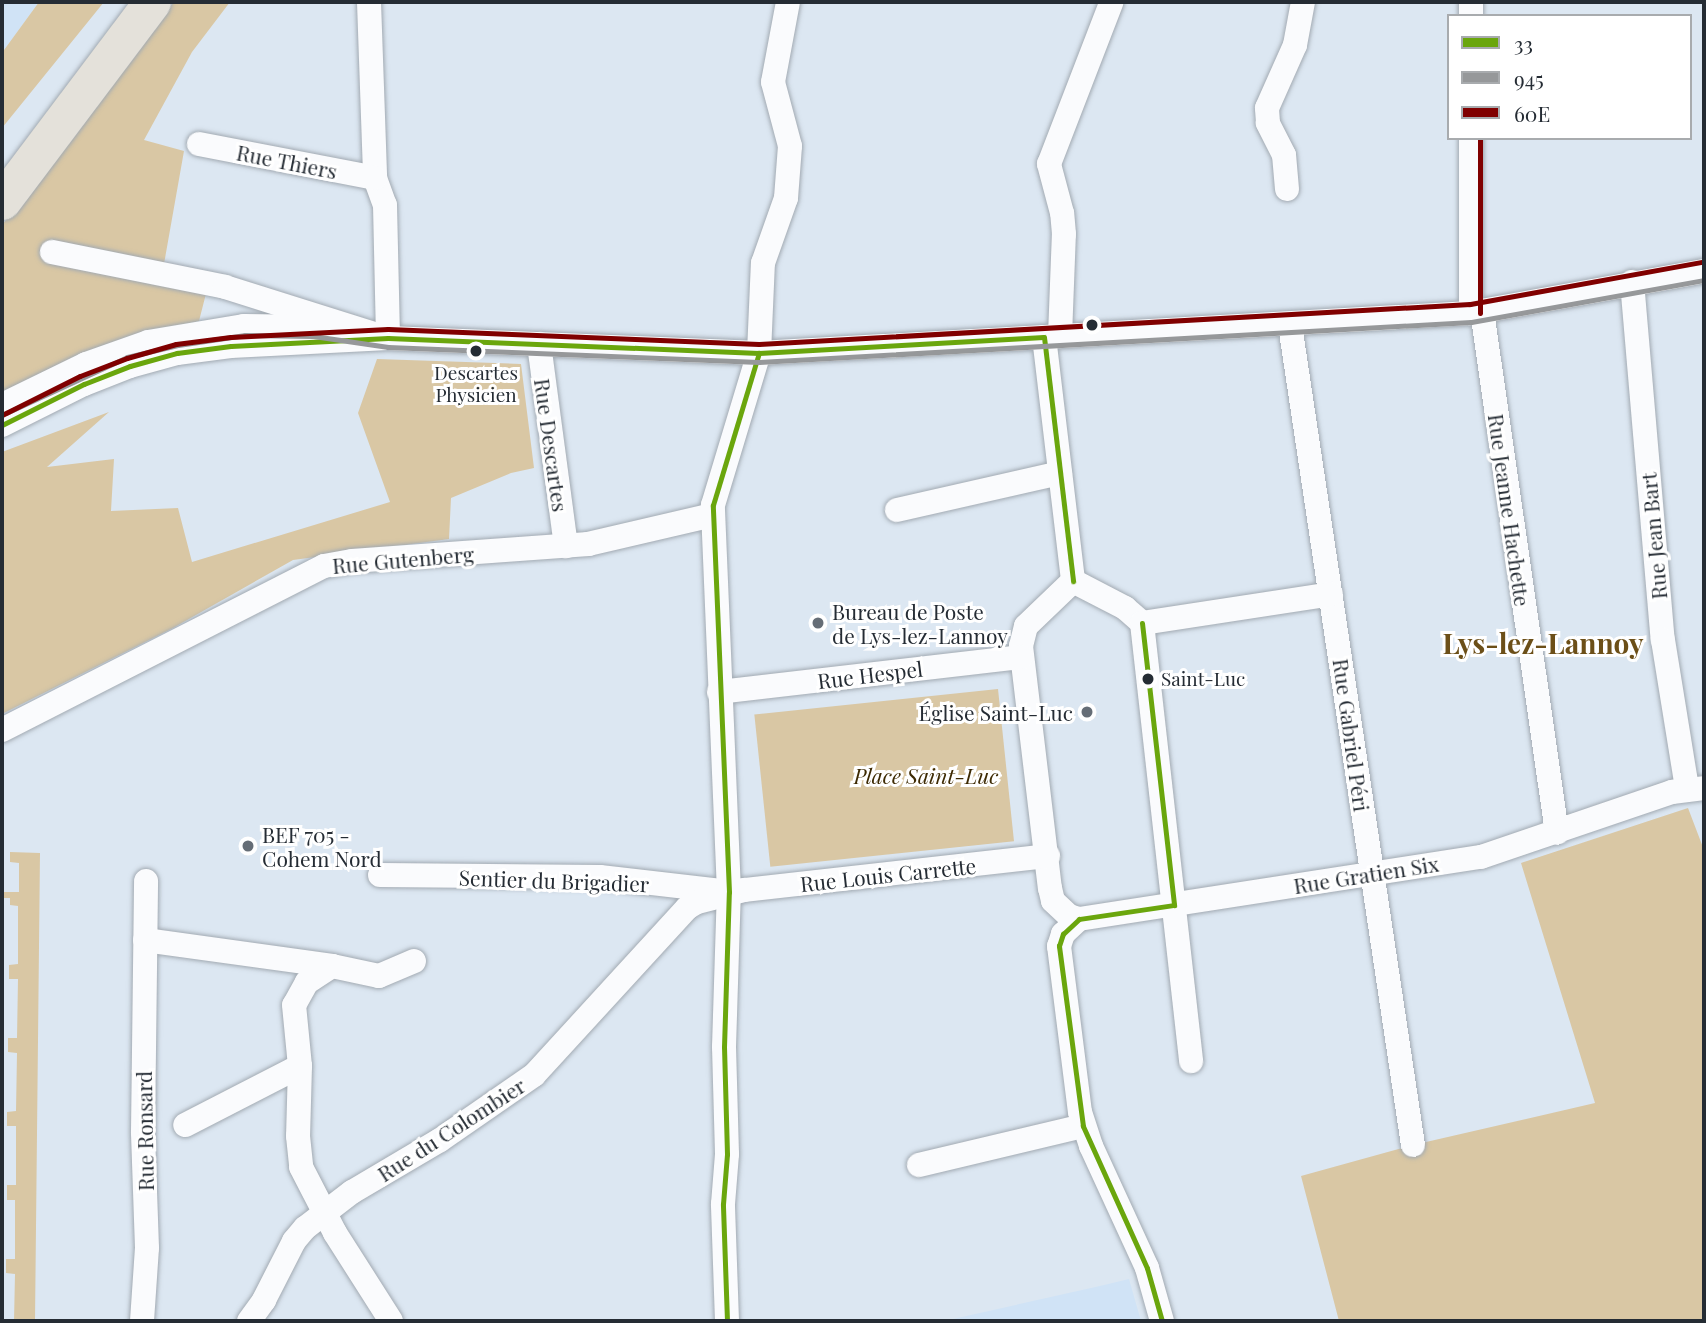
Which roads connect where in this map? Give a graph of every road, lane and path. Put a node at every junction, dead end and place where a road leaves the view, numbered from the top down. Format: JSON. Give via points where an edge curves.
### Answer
{"nodes":[{"id":1,"x":135,"y":2,"type":"edge"},
{"id":2,"x":152,"y":2,"type":"edge"},
{"id":3,"x":369,"y":2,"type":"edge"},
{"id":4,"x":788,"y":2,"type":"edge"},
{"id":5,"x":1303,"y":2,"type":"edge"},
{"id":6,"x":1111,"y":3,"type":"edge"},
{"id":7,"x":1471,"y":140,"type":"edge"},
{"id":8,"x":199,"y":144,"type":"dead end"},
{"id":9,"x":2,"y":178,"type":"edge"},
{"id":10,"x":375,"y":178,"type":"junction"},
{"id":11,"x":1287,"y":189,"type":"dead end"},
{"id":12,"x":2,"y":201,"type":"edge"},
{"id":13,"x":52,"y":253,"type":"dead end"},
{"id":14,"x":1704,"y":271,"type":"edge"},
{"id":15,"x":1632,"y":282,"type":"junction"},
{"id":16,"x":225,"y":286,"type":"junction"},
{"id":17,"x":1477,"y":312,"type":"junction"},
{"id":18,"x":1290,"y":325,"type":"junction"},
{"id":19,"x":1052,"y":336,"type":"junction"},
{"id":20,"x":230,"y":337,"type":"junction"},
{"id":21,"x":387,"y":338,"type":"junction"},
{"id":22,"x":539,"y":344,"type":"junction"},
{"id":23,"x":759,"y":353,"type":"junction"},
{"id":24,"x":2,"y":405,"type":"edge"},
{"id":25,"x":2,"y":425,"type":"edge"},
{"id":26,"x":1060,"y":473,"type":"junction"},
{"id":27,"x":897,"y":510,"type":"dead end"},
{"id":28,"x":713,"y":515,"type":"junction"},
{"id":29,"x":566,"y":546,"type":"junction"},
{"id":30,"x":1073,"y":582,"type":"junction"},
{"id":31,"x":1331,"y":594,"type":"junction"},
{"id":32,"x":1142,"y":624,"type":"junction"},
{"id":33,"x":1021,"y":657,"type":"junction"},
{"id":34,"x":719,"y":692,"type":"junction"},
{"id":35,"x":2,"y":730,"type":"edge"},
{"id":36,"x":1696,"y":788,"type":"edge"},
{"id":37,"x":1557,"y":833,"type":"junction"},
{"id":38,"x":1048,"y":856,"type":"junction"},
{"id":39,"x":1372,"y":872,"type":"junction"},
{"id":40,"x":380,"y":875,"type":"dead end"},
{"id":41,"x":146,"y":881,"type":"dead end"},
{"id":42,"x":729,"y":892,"type":"junction"},
{"id":43,"x":1174,"y":905,"type":"junction"},
{"id":44,"x":1079,"y":919,"type":"junction"},
{"id":45,"x":145,"y":940,"type":"junction"},
{"id":46,"x":414,"y":961,"type":"dead end"},
{"id":47,"x":332,"y":966,"type":"junction"},
{"id":48,"x":1191,"y":1061,"type":"dead end"},
{"id":49,"x":300,"y":1066,"type":"junction"},
{"id":50,"x":185,"y":1125,"type":"dead end"},
{"id":51,"x":1083,"y":1126,"type":"junction"},
{"id":52,"x":1413,"y":1145,"type":"dead end"},
{"id":53,"x":919,"y":1165,"type":"dead end"},
{"id":54,"x":324,"y":1212,"type":"junction"},
{"id":55,"x":142,"y":1321,"type":"edge"},
{"id":56,"x":249,"y":1321,"type":"edge"},
{"id":57,"x":391,"y":1321,"type":"edge"},
{"id":58,"x":727,"y":1321,"type":"edge"},
{"id":59,"x":1162,"y":1321,"type":"edge"}],
"edges":[{"from":1,"to":9,"type":"highway"},
{"from":2,"to":12,"type":"highway"},
{"from":3,"to":10,"type":"street"},
{"from":4,"to":23,"type":"street","via":[[773,82],[791,155],[784,207],[763,263]]},
{"from":5,"to":11,"type":"street","via":[[1295,45],[1267,108],[1268,124],[1284,155]]},
{"from":6,"to":19,"type":"street","via":[[1049,164],[1064,233]]},
{"from":7,"to":17,"type":"street","name":"Rue Jeanne Hachette"},
{"from":8,"to":10,"type":"street","name":"Rue Thiers"},
{"from":10,"to":21,"type":"street","via":[[385,205]]},
{"from":13,"to":16,"type":"street"},
{"from":14,"to":15,"type":"street"},
{"from":15,"to":17,"type":"street"},
{"from":15,"to":36,"type":"street","name":"Rue Jean Bart","via":[[1660,614],[1671,699]]},
{"from":16,"to":20,"type":"street"},
{"from":16,"to":21,"type":"street"},
{"from":17,"to":18,"type":"street"},
{"from":17,"to":37,"type":"street","name":"Rue Jeanne Hachette"},
{"from":18,"to":19,"type":"street"},
{"from":18,"to":31,"type":"street","name":"Rue Gabriel Péri"},
{"from":19,"to":23,"type":"street"},
{"from":19,"to":26,"type":"street"},
{"from":20,"to":21,"type":"street","via":[[314,327]]},
{"from":20,"to":24,"type":"street","via":[[176,336],[124,349]]},
{"from":20,"to":25,"type":"street","via":[[140,362]]},
{"from":21,"to":22,"type":"street"},
{"from":22,"to":23,"type":"street"},
{"from":22,"to":29,"type":"street","name":"Rue Descartes"},
{"from":23,"to":28,"type":"street","via":[[718,484]]},
{"from":26,"to":27,"type":"street"},
{"from":26,"to":30,"type":"street"},
{"from":28,"to":29,"type":"street","name":"Rue Gutenberg"},
{"from":28,"to":34,"type":"street"},
{"from":29,"to":35,"type":"street","name":"Rue Gutenberg","via":[[324,566]]},
{"from":30,"to":32,"type":"street","via":[[1125,608]]},
{"from":30,"to":33,"type":"street","via":[[1026,626]]},
{"from":31,"to":32,"type":"street"},
{"from":31,"to":39,"type":"street","name":"Rue Gabriel Péri"},
{"from":32,"to":43,"type":"street"},
{"from":33,"to":34,"type":"street","name":"Rue Hespel"},
{"from":33,"to":38,"type":"street"},
{"from":34,"to":42,"type":"street"},
{"from":36,"to":37,"type":"street","name":"Rue Gratien Six"},
{"from":37,"to":39,"type":"street","name":"Rue Gratien Six","via":[[1480,857]]},
{"from":38,"to":42,"type":"street","name":"Rue Louis Carrette"},
{"from":38,"to":44,"type":"street","via":[[1053,901]]},
{"from":39,"to":43,"type":"street","name":"Rue Gratien Six"},
{"from":39,"to":52,"type":"street","name":"Rue Gabriel Péri"},
{"from":40,"to":42,"type":"street","name":"Sentier du Brigadier","via":[[600,877]]},
{"from":41,"to":45,"type":"street","name":"Rue Ronsard"},
{"from":42,"to":54,"type":"street","name":"Rue du Colombier","via":[[687,908],[549,1061],[520,1086]]},
{"from":42,"to":58,"type":"street","via":[[723,1203]]},
{"from":43,"to":44,"type":"street","name":"Rue Gratien Six"},
{"from":43,"to":48,"type":"street"},
{"from":44,"to":51,"type":"street","via":[[1063,934],[1059,946]]},
{"from":45,"to":47,"type":"street"},
{"from":45,"to":55,"type":"street","name":"Rue Ronsard"},
{"from":46,"to":47,"type":"street","via":[[379,976]]},
{"from":47,"to":49,"type":"street","via":[[307,982],[294,1005]]},
{"from":49,"to":50,"type":"street","name":"Rue Ronsard"},
{"from":49,"to":54,"type":"street","via":[[298,1154]]},
{"from":51,"to":53,"type":"street"},
{"from":51,"to":59,"type":"street","via":[[1147,1268]]},
{"from":54,"to":56,"type":"street","name":"Rue du Colombier","via":[[294,1241]]},
{"from":54,"to":57,"type":"street"}]}
